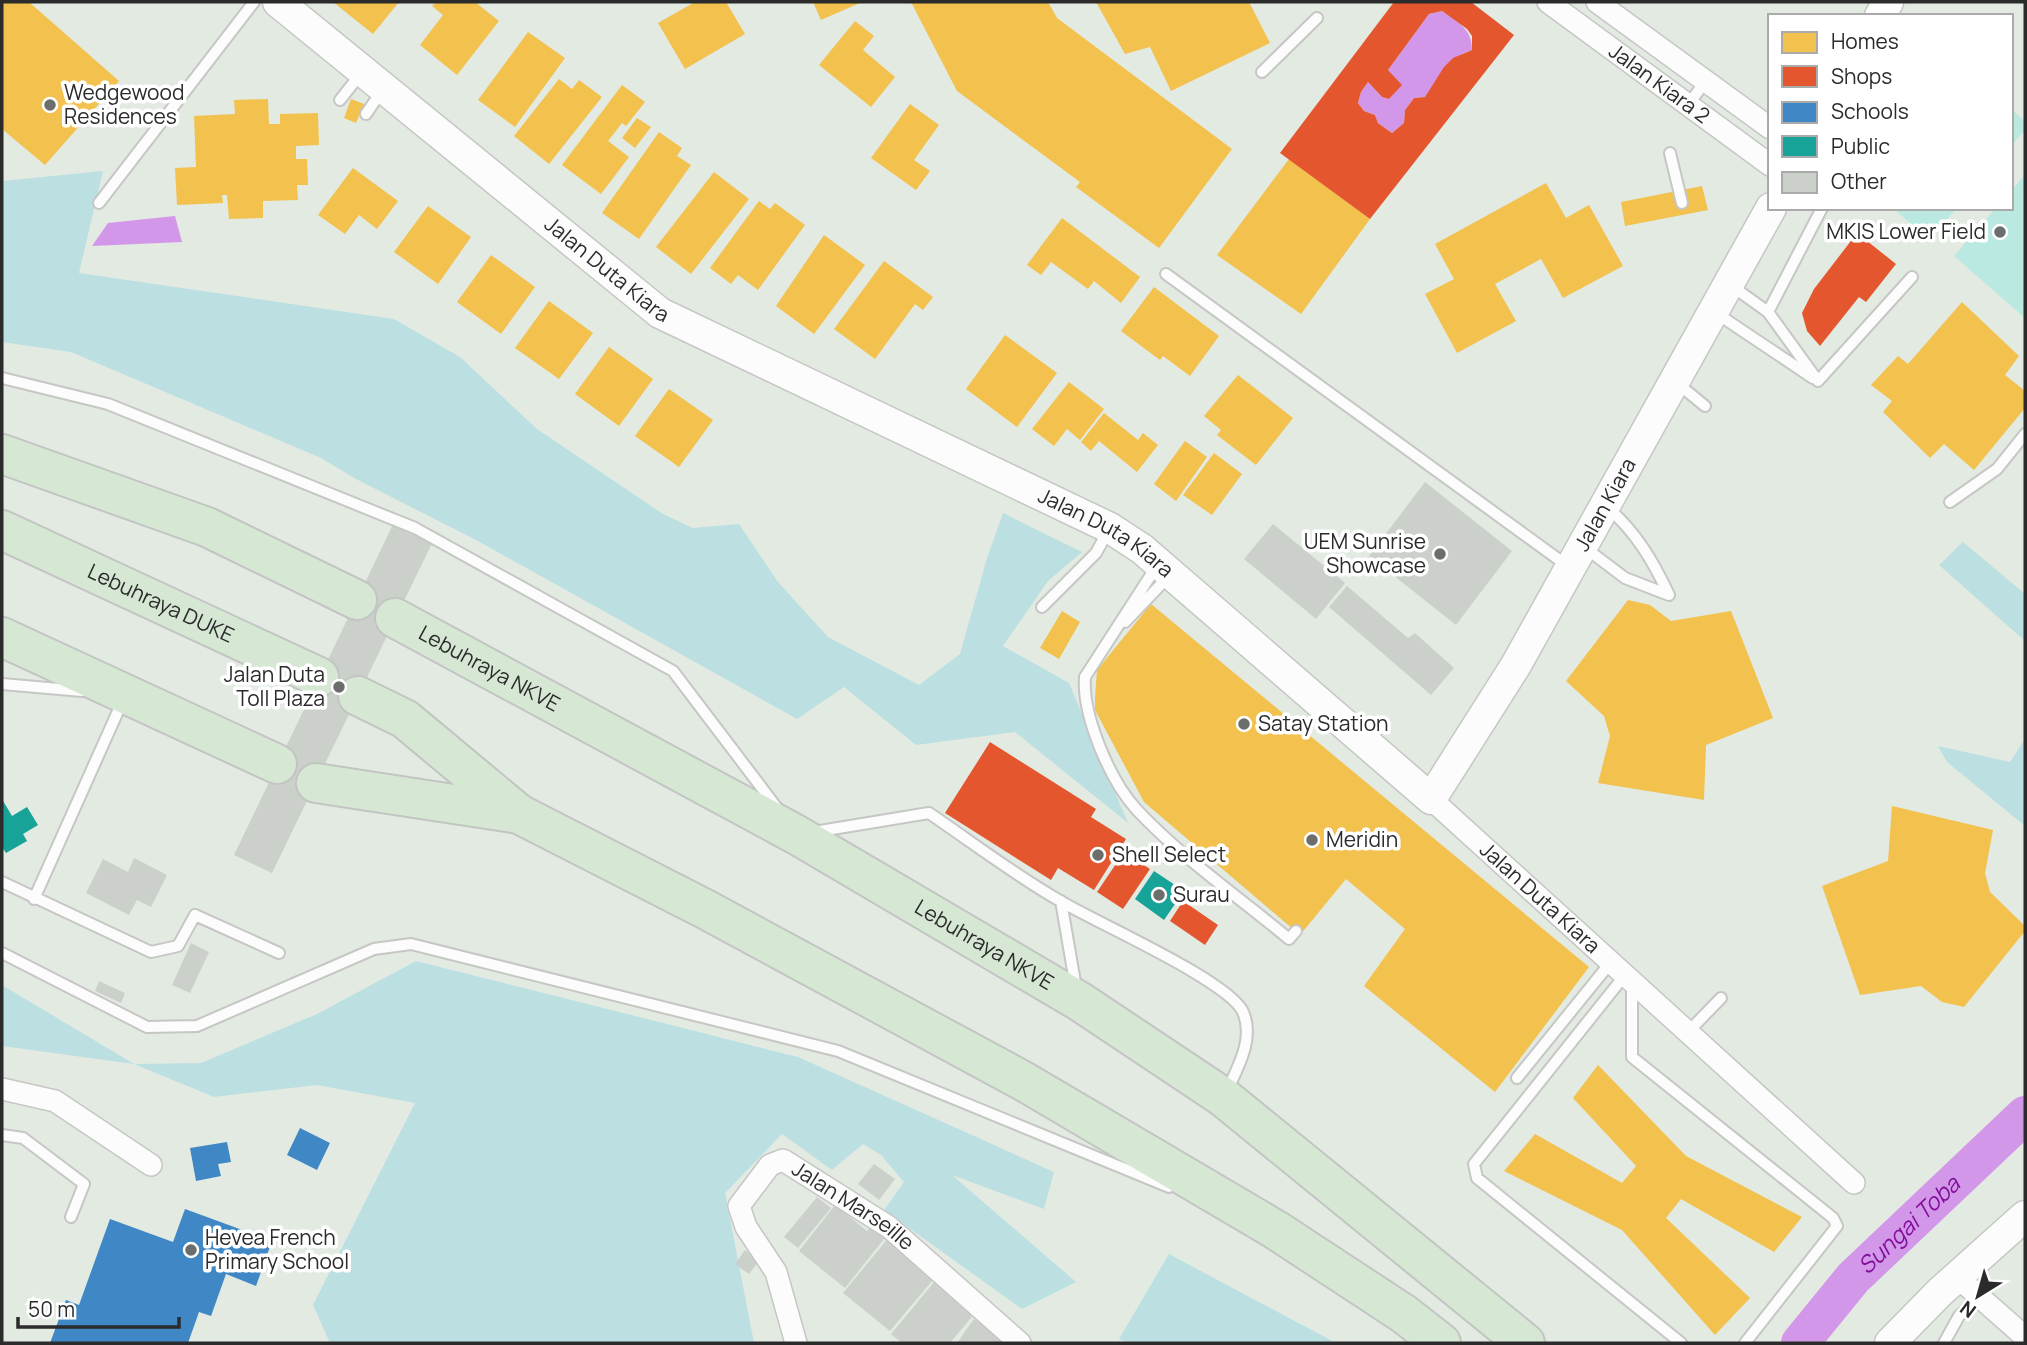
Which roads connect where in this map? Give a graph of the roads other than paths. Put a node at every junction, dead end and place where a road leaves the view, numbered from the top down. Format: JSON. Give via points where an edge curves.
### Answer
{"nodes":[{"id":1,"x":254,"y":2,"type":"edge"},
{"id":2,"x":278,"y":2,"type":"edge"},
{"id":3,"x":1548,"y":2,"type":"edge"},
{"id":4,"x":1597,"y":2,"type":"edge"},
{"id":5,"x":1317,"y":18,"type":"dead end"},
{"id":6,"x":1262,"y":72,"type":"dead end"},
{"id":7,"x":374,"y":79,"type":"junction"},
{"id":8,"x":1705,"y":82,"type":"junction"},
{"id":9,"x":340,"y":100,"type":"dead end"},
{"id":10,"x":1688,"y":105,"type":"junction"},
{"id":11,"x":366,"y":114,"type":"dead end"},
{"id":12,"x":1768,"y":127,"type":"edge"},
{"id":13,"x":1670,"y":153,"type":"dead end"},
{"id":14,"x":1768,"y":164,"type":"edge"},
{"id":15,"x":99,"y":203,"type":"dead end"},
{"id":16,"x":1682,"y":203,"type":"dead end"},
{"id":17,"x":1770,"y":210,"type":"edge"},
{"id":18,"x":1821,"y":210,"type":"edge"},
{"id":19,"x":1166,"y":274,"type":"dead end"},
{"id":20,"x":1912,"y":277,"type":"dead end"},
{"id":21,"x":1729,"y":284,"type":"junction"},
{"id":22,"x":1714,"y":312,"type":"junction"},
{"id":23,"x":1768,"y":312,"type":"junction"},
{"id":24,"x":2,"y":378,"type":"edge"},
{"id":25,"x":1818,"y":381,"type":"junction"},
{"id":26,"x":1675,"y":382,"type":"junction"},
{"id":27,"x":1705,"y":406,"type":"dead end"},
{"id":28,"x":2025,"y":434,"type":"edge"},
{"id":29,"x":2,"y":454,"type":"edge"},
{"id":30,"x":1950,"y":502,"type":"dead end"},
{"id":31,"x":1605,"y":506,"type":"junction"},
{"id":32,"x":1110,"y":528,"type":"junction"},
{"id":33,"x":2,"y":530,"type":"edge"},
{"id":34,"x":1576,"y":556,"type":"junction"},
{"id":35,"x":1165,"y":569,"type":"junction"},
{"id":36,"x":357,"y":600,"type":"dead end"},
{"id":37,"x":1042,"y":607,"type":"dead end"},
{"id":38,"x":396,"y":618,"type":"dead end"},
{"id":39,"x":1117,"y":629,"type":"junction"},
{"id":40,"x":2,"y":637,"type":"edge"},
{"id":41,"x":319,"y":677,"type":"dead end"},
{"id":42,"x":2,"y":684,"type":"edge"},
{"id":43,"x":126,"y":694,"type":"junction"},
{"id":44,"x":358,"y":696,"type":"dead end"},
{"id":45,"x":277,"y":764,"type":"dead end"},
{"id":46,"x":316,"y":783,"type":"dead end"},
{"id":47,"x":1431,"y":799,"type":"junction"},
{"id":48,"x":519,"y":814,"type":"junction"},
{"id":49,"x":797,"y":835,"type":"junction"},
{"id":50,"x":2,"y":882,"type":"edge"},
{"id":51,"x":34,"y":899,"type":"junction"},
{"id":52,"x":1061,"y":901,"type":"junction"},
{"id":53,"x":1296,"y":931,"type":"dead end"},
{"id":54,"x":2,"y":953,"type":"edge"},
{"id":55,"x":279,"y":953,"type":"dead end"},
{"id":56,"x":1623,"y":973,"type":"junction"},
{"id":57,"x":1721,"y":998,"type":"dead end"},
{"id":58,"x":1079,"y":1001,"type":"junction"},
{"id":59,"x":1688,"y":1032,"type":"junction"},
{"id":60,"x":1517,"y":1079,"type":"dead end"},
{"id":61,"x":2,"y":1089,"type":"edge"},
{"id":62,"x":1223,"y":1097,"type":"junction"},
{"id":63,"x":2,"y":1135,"type":"edge"},
{"id":64,"x":151,"y":1165,"type":"dead end"},
{"id":65,"x":1854,"y":1183,"type":"dead end"},
{"id":66,"x":1176,"y":1190,"type":"dead end"},
{"id":67,"x":1201,"y":1200,"type":"dead end"},
{"id":68,"x":2025,"y":1216,"type":"edge"},
{"id":69,"x":71,"y":1217,"type":"dead end"},
{"id":70,"x":1276,"y":1230,"type":"junction"},
{"id":71,"x":1957,"y":1277,"type":"junction"},
{"id":72,"x":1980,"y":1296,"type":"junction"},
{"id":73,"x":2025,"y":1337,"type":"edge"},
{"id":74,"x":796,"y":1343,"type":"edge"},
{"id":75,"x":1020,"y":1343,"type":"edge"},
{"id":76,"x":1441,"y":1343,"type":"edge"},
{"id":77,"x":1525,"y":1343,"type":"edge"},
{"id":78,"x":1681,"y":1343,"type":"edge"},
{"id":79,"x":1745,"y":1343,"type":"edge"},
{"id":80,"x":1890,"y":1343,"type":"edge"},
{"id":81,"x":1944,"y":1343,"type":"edge"}],
"edges":[{"from":1,"to":15,"type":"lane"},
{"from":2,"to":7,"type":"main road","name":"Jalan Duta Kiara"},
{"from":3,"to":10,"type":"street","name":"Jalan Kiara 2"},
{"from":4,"to":8,"type":"street","name":"Jalan Kiara 2"},
{"from":5,"to":6,"type":"lane"},
{"from":7,"to":9,"type":"lane"},
{"from":7,"to":11,"type":"lane"},
{"from":7,"to":32,"type":"main road","name":"Jalan Duta Kiara","via":[[660,313]]},
{"from":8,"to":10,"type":"lane"},
{"from":8,"to":12,"type":"street","name":"Jalan Kiara 2"},
{"from":10,"to":14,"type":"street","name":"Jalan Kiara 2"},
{"from":13,"to":16,"type":"lane"},
{"from":17,"to":21,"type":"main road","name":"Jalan Kiara"},
{"from":18,"to":23,"type":"lane"},
{"from":19,"to":34,"type":"lane"},
{"from":20,"to":25,"type":"lane"},
{"from":21,"to":22,"type":"main road","name":"Jalan Kiara"},
{"from":21,"to":23,"type":"lane"},
{"from":22,"to":25,"type":"lane"},
{"from":22,"to":26,"type":"main road","name":"Jalan Kiara"},
{"from":23,"to":25,"type":"lane"},
{"from":24,"to":49,"type":"lane","via":[[108,404],[415,528],[673,671]]},
{"from":26,"to":27,"type":"lane"},
{"from":26,"to":31,"type":"main road","name":"Jalan Kiara"},
{"from":28,"to":30,"type":"lane","via":[[1997,469]]},
{"from":29,"to":36,"type":"highway","via":[[207,527]]},
{"from":31,"to":34,"type":"main road","name":"Jalan Kiara"},
{"from":31,"to":34,"type":"lane","via":[[1625,522],[1651,557],[1669,595]]},
{"from":32,"to":35,"type":"main road","name":"Jalan Duta Kiara"},
{"from":32,"to":37,"type":"lane","via":[[1096,553]]},
{"from":33,"to":41,"type":"highway","name":"Lebuhraya DUKE"},
{"from":34,"to":47,"type":"main road","name":"Jalan Kiara","via":[[1486,716]]},
{"from":35,"to":39,"type":"lane"},
{"from":35,"to":39,"type":"lane","via":[[1145,604]]},
{"from":35,"to":47,"type":"main road","name":"Jalan Duta Kiara"},
{"from":38,"to":49,"type":"highway","name":"Lebuhraya NKVE"},
{"from":39,"to":53,"type":"lane","via":[[1085,677],[1105,755],[1135,808],[1289,939]]},
{"from":40,"to":43,"type":"highway"},
{"from":42,"to":43,"type":"lane"},
{"from":43,"to":45,"type":"highway"},
{"from":43,"to":51,"type":"lane"},
{"from":44,"to":48,"type":"highway","via":[[405,719]]},
{"from":46,"to":48,"type":"highway"},
{"from":47,"to":56,"type":"street","name":"Jalan Duta Kiara"},
{"from":48,"to":70,"type":"highway","via":[[1025,1082]]},
{"from":49,"to":52,"type":"lane","via":[[929,813]]},
{"from":49,"to":58,"type":"highway","name":"Lebuhraya NKVE"},
{"from":50,"to":51,"type":"lane"},
{"from":51,"to":55,"type":"lane","via":[[151,952],[178,946],[195,915]]},
{"from":52,"to":58,"type":"lane"},
{"from":52,"to":62,"type":"lane","via":[[1210,981],[1242,1010],[1248,1032],[1240,1064]]},
{"from":54,"to":66,"type":"lane","via":[[148,1027],[197,1026],[373,949],[411,944],[838,1051]]},
{"from":56,"to":59,"type":"street","name":"Jalan Duta Kiara"},
{"from":56,"to":60,"type":"lane"},
{"from":56,"to":78,"type":"lane","via":[[1473,1171]]},
{"from":56,"to":79,"type":"lane","via":[[1632,1057],[1833,1218],[1837,1226]]},
{"from":57,"to":59,"type":"lane"},
{"from":58,"to":62,"type":"highway","name":"Lebuhraya NKVE"},
{"from":59,"to":65,"type":"street","name":"Jalan Duta Kiara"},
{"from":61,"to":64,"type":"street","via":[[55,1101]]},
{"from":62,"to":77,"type":"highway","name":"Lebuhraya NKVE"},
{"from":63,"to":69,"type":"lane","via":[[23,1138],[84,1184]]},
{"from":67,"to":70,"type":"lane"},
{"from":68,"to":71,"type":"main road"},
{"from":70,"to":76,"type":"highway"},
{"from":71,"to":72,"type":"street"},
{"from":71,"to":80,"type":"main road"},
{"from":72,"to":73,"type":"street"},
{"from":72,"to":81,"type":"lane","via":[[1959,1316]]},
{"from":74,"to":75,"type":"street","name":"Jalan Marseille","via":[[776,1272],[746,1227],[739,1206],[770,1165],[783,1160],[889,1227]]}]}
